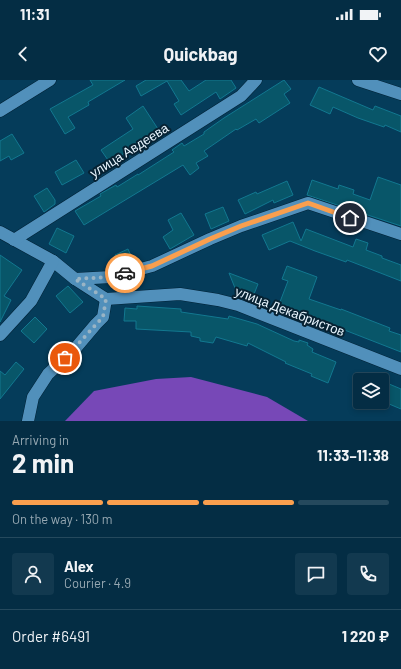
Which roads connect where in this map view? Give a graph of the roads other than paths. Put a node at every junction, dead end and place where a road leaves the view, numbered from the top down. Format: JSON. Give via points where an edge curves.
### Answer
{"nodes":[{"id":1,"x":50,"y":80,"type":"edge"},
{"id":2,"x":256,"y":80,"type":"edge"},
{"id":3,"x":358,"y":80,"type":"edge"},
{"id":4,"x":401,"y":94,"type":"edge"},
{"id":5,"x":0,"y":111,"type":"edge"},
{"id":6,"x":0,"y":232,"type":"edge"},
{"id":7,"x":401,"y":234,"type":"edge"},
{"id":8,"x":14,"y":240,"type":"junction"},
{"id":9,"x":53,"y":261,"type":"junction"},
{"id":10,"x":75,"y":279,"type":"junction"},
{"id":11,"x":106,"y":299,"type":"junction"},
{"id":12,"x":0,"y":335,"type":"edge"},
{"id":13,"x":401,"y":369,"type":"edge"},
{"id":14,"x":28,"y":421,"type":"edge"}],
"edges":[{"from":1,"to":5,"type":"street"},
{"from":2,"to":8,"type":"street","name":"улица Авдеева","via":[[241,96]]},
{"from":3,"to":4,"type":"street"},
{"from":6,"to":8,"type":"street"},
{"from":7,"to":10,"type":"street","via":[[308,203],[222,234],[152,266],[110,277]]},
{"from":8,"to":9,"type":"street"},
{"from":9,"to":10,"type":"street"},
{"from":9,"to":12,"type":"street","via":[[31,301]]},
{"from":10,"to":11,"type":"street"},
{"from":11,"to":13,"type":"street","name":"улица Декабристов","via":[[180,294],[218,300],[238,305]]},
{"from":11,"to":14,"type":"street","via":[[103,317],[74,350],[48,374],[32,397]]}]}
